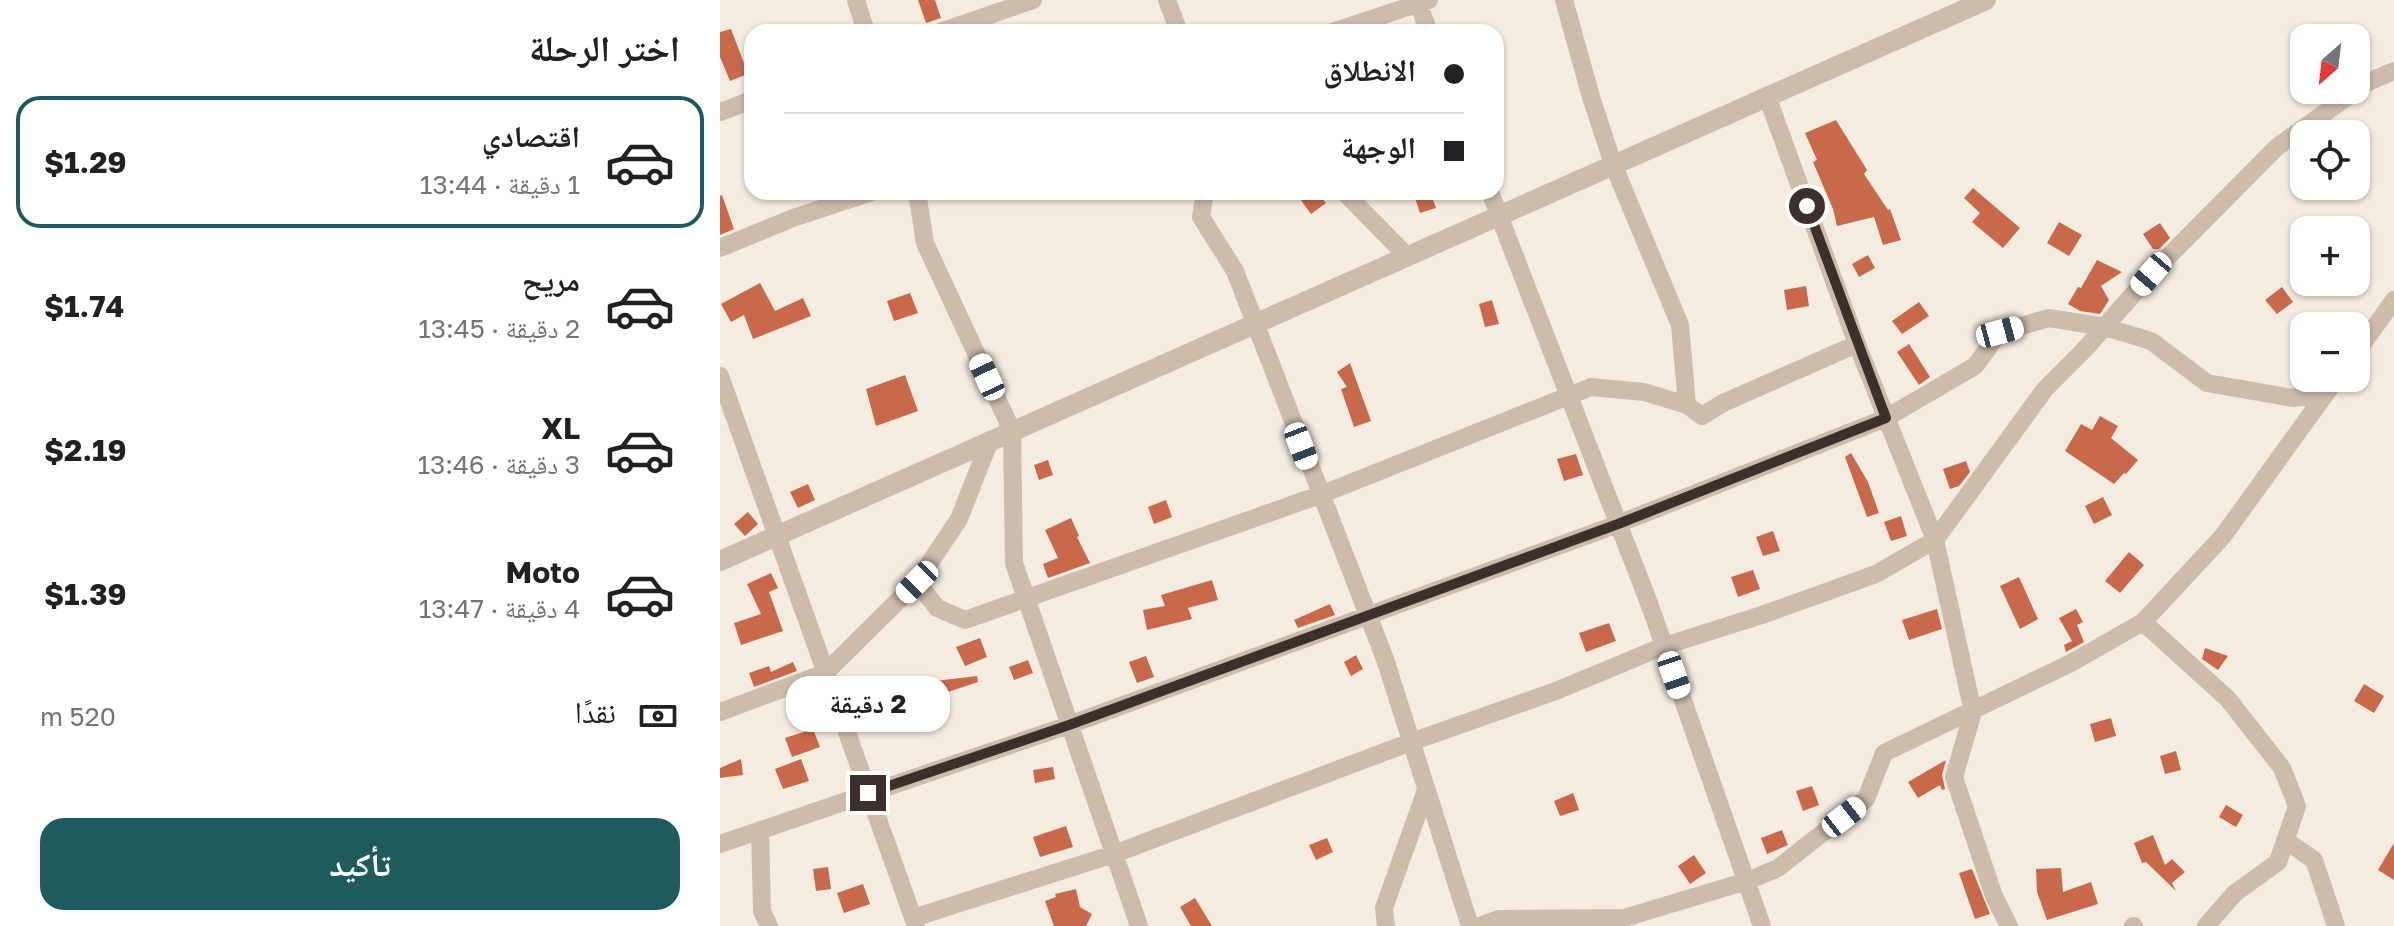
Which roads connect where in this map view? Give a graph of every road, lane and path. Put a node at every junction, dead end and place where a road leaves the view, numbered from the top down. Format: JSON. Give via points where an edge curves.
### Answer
{"nodes":[{"id":1,"x":856,"y":0,"type":"edge"},
{"id":2,"x":1033,"y":0,"type":"edge"},
{"id":3,"x":1167,"y":0,"type":"edge"},
{"id":4,"x":1564,"y":0,"type":"edge"},
{"id":5,"x":1986,"y":0,"type":"edge"},
{"id":6,"x":1422,"y":1,"type":"edge"},
{"id":7,"x":864,"y":24,"type":"edge"},
{"id":8,"x":963,"y":24,"type":"edge"},
{"id":9,"x":1176,"y":24,"type":"edge"},
{"id":10,"x":1355,"y":24,"type":"edge"},
{"id":11,"x":1427,"y":24,"type":"edge"},
{"id":12,"x":2394,"y":71,"type":"edge"},
{"id":13,"x":1767,"y":96,"type":"junction"},
{"id":14,"x":744,"y":103,"type":"edge"},
{"id":15,"x":720,"y":112,"type":"edge"},
{"id":16,"x":1613,"y":164,"type":"junction"},
{"id":17,"x":848,"y":200,"type":"edge"},
{"id":18,"x":918,"y":200,"type":"edge"},
{"id":19,"x":1204,"y":200,"type":"edge"},
{"id":20,"x":1352,"y":200,"type":"edge"},
{"id":21,"x":1493,"y":200,"type":"edge"},
{"id":22,"x":1498,"y":215,"type":"junction"},
{"id":23,"x":720,"y":248,"type":"edge"},
{"id":24,"x":1406,"y":255,"type":"junction"},
{"id":25,"x":2394,"y":300,"type":"edge"},
{"id":26,"x":1254,"y":323,"type":"junction"},
{"id":27,"x":2105,"y":327,"type":"junction"},
{"id":28,"x":2370,"y":333,"type":"edge"},
{"id":29,"x":1857,"y":344,"type":"junction"},
{"id":30,"x":720,"y":376,"type":"edge"},
{"id":31,"x":2325,"y":393,"type":"joint"},
{"id":32,"x":1568,"y":395,"type":"junction"},
{"id":33,"x":1687,"y":405,"type":"junction"},
{"id":34,"x":1886,"y":418,"type":"junction"},
{"id":35,"x":1012,"y":431,"type":"junction"},
{"id":36,"x":990,"y":440,"type":"junction"},
{"id":37,"x":1320,"y":495,"type":"junction"},
{"id":38,"x":1618,"y":524,"type":"junction"},
{"id":39,"x":777,"y":536,"type":"junction"},
{"id":40,"x":1935,"y":540,"type":"junction"},
{"id":41,"x":720,"y":561,"type":"edge"},
{"id":42,"x":917,"y":582,"type":"junction"},
{"id":43,"x":1026,"y":598,"type":"junction"},
{"id":44,"x":1367,"y":614,"type":"junction"},
{"id":45,"x":2143,"y":622,"type":"junction"},
{"id":46,"x":1664,"y":646,"type":"junction"},
{"id":47,"x":825,"y":673,"type":"junction"},
{"id":48,"x":720,"y":712,"type":"edge"},
{"id":49,"x":1973,"y":712,"type":"junction"},
{"id":50,"x":1069,"y":725,"type":"junction"},
{"id":51,"x":1411,"y":742,"type":"junction"},
{"id":52,"x":1426,"y":790,"type":"junction"},
{"id":53,"x":868,"y":793,"type":"junction"},
{"id":54,"x":760,"y":830,"type":"junction"},
{"id":55,"x":2285,"y":840,"type":"junction"},
{"id":56,"x":720,"y":844,"type":"edge"},
{"id":57,"x":1114,"y":854,"type":"junction"},
{"id":58,"x":1747,"y":881,"type":"junction"},
{"id":59,"x":914,"y":922,"type":"edge"},
{"id":60,"x":769,"y":926,"type":"edge"},
{"id":61,"x":1139,"y":926,"type":"edge"},
{"id":62,"x":1386,"y":926,"type":"edge"},
{"id":63,"x":1470,"y":926,"type":"edge"},
{"id":64,"x":1480,"y":926,"type":"edge"},
{"id":65,"x":1762,"y":926,"type":"edge"},
{"id":66,"x":2009,"y":926,"type":"edge"},
{"id":67,"x":2206,"y":926,"type":"edge"},
{"id":68,"x":2336,"y":926,"type":"edge"}],
"edges":[{"from":1,"to":7,"type":"street"},
{"from":2,"to":8,"type":"street"},
{"from":3,"to":9,"type":"street"},
{"from":4,"to":16,"type":"street"},
{"from":5,"to":13,"type":"street"},
{"from":6,"to":10,"type":"street"},
{"from":6,"to":11,"type":"street"},
{"from":12,"to":27,"type":"street","via":[[2368,82],[2277,147]]},
{"from":13,"to":16,"type":"street"},
{"from":13,"to":29,"type":"street"},
{"from":14,"to":15,"type":"street"},
{"from":16,"to":22,"type":"street"},
{"from":16,"to":33,"type":"street","via":[[1680,325]]},
{"from":17,"to":23,"type":"street"},
{"from":18,"to":35,"type":"street","via":[[925,243]]},
{"from":19,"to":26,"type":"street","via":[[1201,217],[1235,271]]},
{"from":20,"to":24,"type":"street"},
{"from":21,"to":22,"type":"street"},
{"from":22,"to":24,"type":"street"},
{"from":22,"to":32,"type":"street"},
{"from":24,"to":26,"type":"street"},
{"from":25,"to":28,"type":"street"},
{"from":26,"to":35,"type":"street"},
{"from":26,"to":37,"type":"street"},
{"from":27,"to":31,"type":"street","via":[[2151,341],[2207,383],[2293,398]]},
{"from":27,"to":34,"type":"street","via":[[2049,318],[2000,332],[1975,366]]},
{"from":27,"to":40,"type":"street","via":[[2045,389]]},
{"from":29,"to":33,"type":"street","via":[[1702,416]]},
{"from":29,"to":34,"type":"street"},
{"from":30,"to":39,"type":"street"},
{"from":31,"to":45,"type":"street","via":[[2223,536]]},
{"from":32,"to":33,"type":"street","via":[[1591,387],[1644,392]]},
{"from":32,"to":37,"type":"street"},
{"from":32,"to":38,"type":"street"},
{"from":34,"to":38,"type":"street"},
{"from":34,"to":40,"type":"street"},
{"from":35,"to":36,"type":"street"},
{"from":35,"to":43,"type":"street","via":[[1014,563]]},
{"from":36,"to":39,"type":"street"},
{"from":36,"to":42,"type":"street","via":[[959,519]]},
{"from":37,"to":43,"type":"street"},
{"from":37,"to":44,"type":"street"},
{"from":38,"to":44,"type":"street"},
{"from":38,"to":46,"type":"street"},
{"from":39,"to":41,"type":"street"},
{"from":39,"to":47,"type":"street"},
{"from":40,"to":46,"type":"street","via":[[1876,574]]},
{"from":40,"to":49,"type":"street"},
{"from":42,"to":43,"type":"street","via":[[937,608],[965,620]]},
{"from":42,"to":47,"type":"street"},
{"from":43,"to":50,"type":"street"},
{"from":44,"to":50,"type":"street"},
{"from":44,"to":51,"type":"street"},
{"from":45,"to":49,"type":"street"},
{"from":45,"to":55,"type":"street","via":[[2228,699],[2282,768],[2297,806]]},
{"from":46,"to":51,"type":"street"},
{"from":46,"to":58,"type":"street"},
{"from":47,"to":48,"type":"street"},
{"from":47,"to":53,"type":"street"},
{"from":49,"to":58,"type":"street","via":[[1884,753],[1866,799],[1778,868]]},
{"from":49,"to":66,"type":"street","via":[[1954,777]]},
{"from":50,"to":53,"type":"street"},
{"from":50,"to":57,"type":"street"},
{"from":51,"to":52,"type":"street"},
{"from":51,"to":57,"type":"street"},
{"from":52,"to":62,"type":"street","via":[[1384,908]]},
{"from":52,"to":63,"type":"street"},
{"from":53,"to":54,"type":"street"},
{"from":53,"to":59,"type":"street"},
{"from":54,"to":56,"type":"street"},
{"from":54,"to":60,"type":"street","via":[[762,911]]},
{"from":55,"to":67,"type":"street","via":[[2278,862],[2235,893]]},
{"from":55,"to":68,"type":"street","via":[[2314,860]]},
{"from":57,"to":59,"type":"street"},
{"from":57,"to":61,"type":"street"},
{"from":58,"to":64,"type":"street","via":[[1624,918],[1499,919]]},
{"from":58,"to":65,"type":"street"}]}
